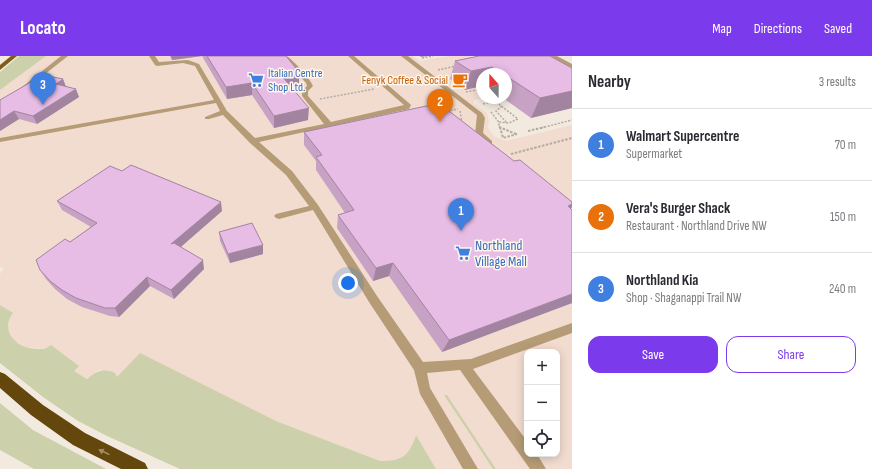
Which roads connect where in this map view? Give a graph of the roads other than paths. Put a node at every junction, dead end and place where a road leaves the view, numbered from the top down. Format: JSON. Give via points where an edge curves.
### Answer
{"nodes":[{"id":1,"x":14,"y":56,"type":"edge"},
{"id":2,"x":64,"y":56,"type":"edge"},
{"id":3,"x":152,"y":56,"type":"edge"},
{"id":4,"x":285,"y":56,"type":"edge"},
{"id":5,"x":351,"y":56,"type":"edge"},
{"id":6,"x":404,"y":56,"type":"edge"},
{"id":7,"x":553,"y":56,"type":"edge"},
{"id":8,"x":572,"y":66,"type":"edge"},
{"id":9,"x":0,"y":68,"type":"edge"},
{"id":10,"x":19,"y":93,"type":"edge"},
{"id":11,"x":218,"y":100,"type":"junction"},
{"id":12,"x":224,"y":112,"type":"junction"},
{"id":13,"x":207,"y":118,"type":"dead end"},
{"id":14,"x":329,"y":125,"type":"junction"},
{"id":15,"x":0,"y":140,"type":"edge"},
{"id":16,"x":253,"y":141,"type":"junction"},
{"id":17,"x":496,"y":148,"type":"edge"},
{"id":18,"x":315,"y":207,"type":"junction"},
{"id":19,"x":279,"y":216,"type":"dead end"},
{"id":20,"x":572,"y":328,"type":"edge"},
{"id":21,"x":464,"y":366,"type":"junction"},
{"id":22,"x":420,"y":368,"type":"junction"},
{"id":23,"x":0,"y":379,"type":"edge"},
{"id":24,"x":139,"y":469,"type":"edge"},
{"id":25,"x":471,"y":469,"type":"edge"},
{"id":26,"x":538,"y":469,"type":"edge"}],
"edges":[{"from":1,"to":9,"type":"main road"},
{"from":2,"to":10,"type":"street"},
{"from":3,"to":11,"type":"street","via":[[155,63],[160,65],[194,63]]},
{"from":4,"to":14,"type":"street","via":[[309,83],[305,96]]},
{"from":5,"to":14,"type":"street","via":[[408,106],[406,109]]},
{"from":6,"to":17,"type":"street","via":[[480,114],[479,134]]},
{"from":7,"to":8,"type":"street"},
{"from":11,"to":12,"type":"street"},
{"from":11,"to":15,"type":"street"},
{"from":12,"to":13,"type":"street"},
{"from":12,"to":16,"type":"street"},
{"from":14,"to":16,"type":"street"},
{"from":16,"to":18,"type":"street","via":[[289,172]]},
{"from":18,"to":19,"type":"street"},
{"from":18,"to":22,"type":"street"},
{"from":20,"to":21,"type":"street"},
{"from":21,"to":22,"type":"street"},
{"from":21,"to":26,"type":"street"},
{"from":22,"to":25,"type":"street","via":[[424,390]]},
{"from":24,"to":23,"type":"highway","one_way":true,"via":[[79,439],[37,410]]}]}
